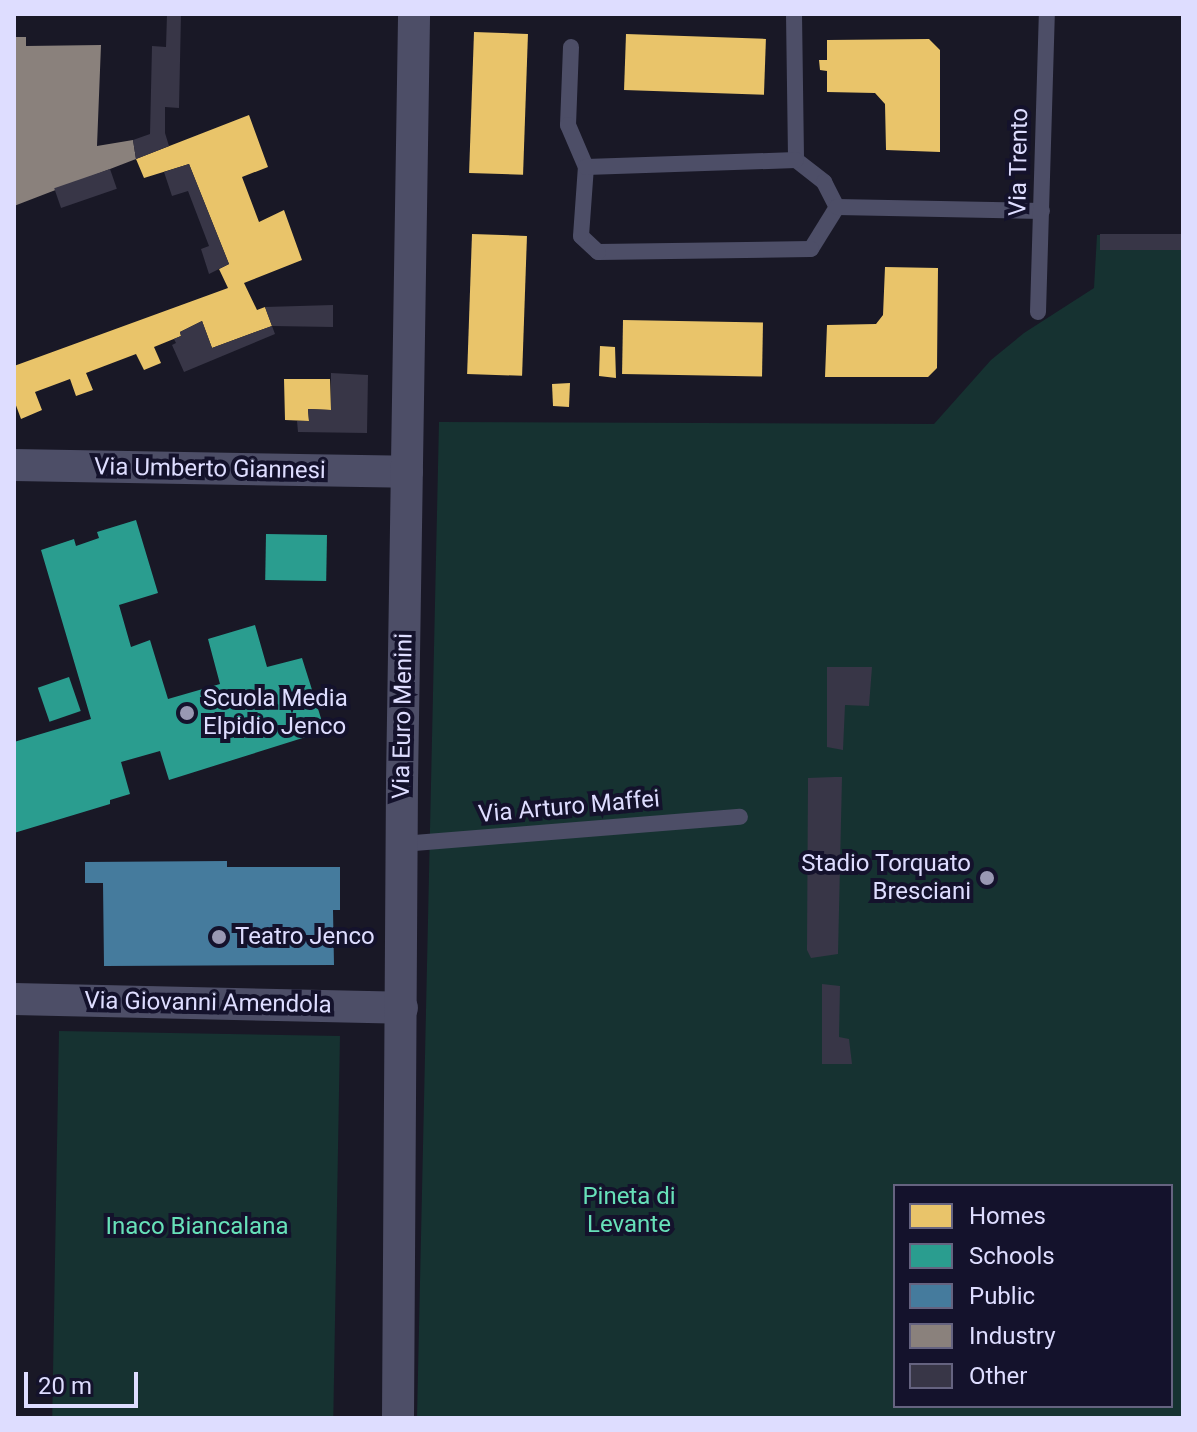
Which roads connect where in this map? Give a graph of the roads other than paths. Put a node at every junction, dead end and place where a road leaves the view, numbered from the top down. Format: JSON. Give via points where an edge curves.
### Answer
{"nodes":[{"id":1,"x":414,"y":14,"type":"edge"},
{"id":2,"x":794,"y":14,"type":"edge"},
{"id":3,"x":1047,"y":14,"type":"edge"},
{"id":4,"x":571,"y":47,"type":"dead end"},
{"id":5,"x":796,"y":160,"type":"junction"},
{"id":6,"x":586,"y":167,"type":"junction"},
{"id":7,"x":837,"y":207,"type":"junction"},
{"id":8,"x":1042,"y":211,"type":"junction"},
{"id":9,"x":1038,"y":312,"type":"dead end"},
{"id":10,"x":14,"y":465,"type":"edge"},
{"id":11,"x":407,"y":472,"type":"junction"},
{"id":12,"x":740,"y":817,"type":"dead end"},
{"id":13,"x":402,"y":844,"type":"junction"},
{"id":14,"x":14,"y":999,"type":"edge"},
{"id":15,"x":402,"y":1008,"type":"junction"},
{"id":16,"x":398,"y":1418,"type":"edge"}],
"edges":[{"from":1,"to":11,"type":"street","name":"Via Euro Menini"},
{"from":2,"to":5,"type":"lane"},
{"from":3,"to":8,"type":"lane","name":"Via Trento"},
{"from":4,"to":6,"type":"lane","via":[[568,125]]},
{"from":5,"to":6,"type":"lane"},
{"from":5,"to":7,"type":"lane","via":[[824,182]]},
{"from":6,"to":7,"type":"lane","via":[[581,236],[598,252],[811,249]]},
{"from":7,"to":8,"type":"lane"},
{"from":8,"to":9,"type":"lane","name":"Via Trento"},
{"from":10,"to":11,"type":"street","name":"Via Umberto Giannesi"},
{"from":11,"to":13,"type":"street","name":"Via Euro Menini"},
{"from":12,"to":13,"type":"lane","name":"Via Arturo Maffei"},
{"from":13,"to":15,"type":"street","name":"Via Euro Menini"},
{"from":14,"to":15,"type":"street","name":"Via Giovanni Amendola"},
{"from":15,"to":16,"type":"street","name":"Via Euro Menini"}]}
